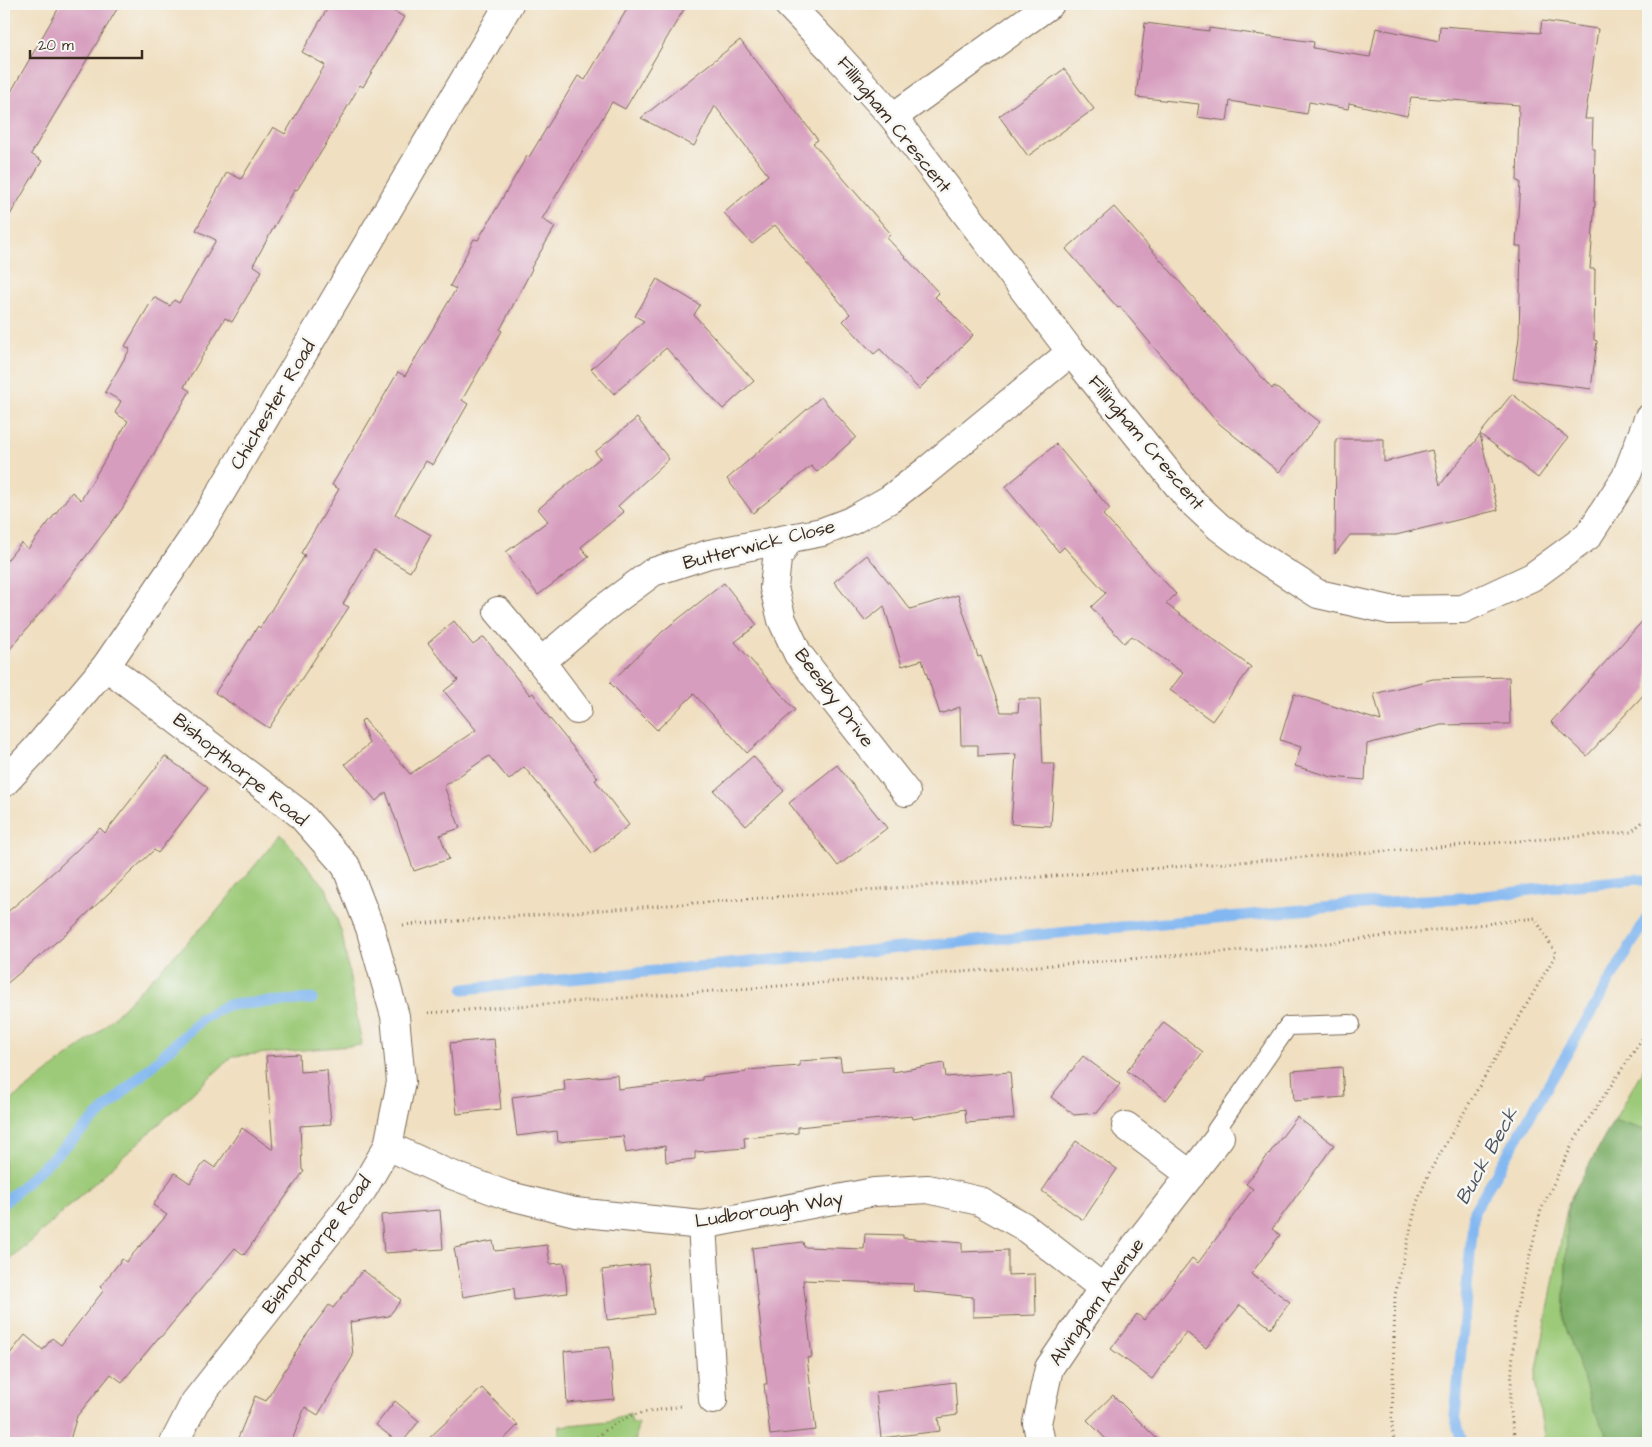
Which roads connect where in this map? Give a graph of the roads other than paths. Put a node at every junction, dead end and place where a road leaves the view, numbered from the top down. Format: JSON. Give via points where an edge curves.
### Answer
{"nodes":[{"id":1,"x":509,"y":4,"type":"edge"},
{"id":2,"x":788,"y":4,"type":"edge"},
{"id":3,"x":1050,"y":4,"type":"edge"},
{"id":4,"x":892,"y":117,"type":"junction"},
{"id":5,"x":1071,"y":352,"type":"junction"},
{"id":6,"x":1648,"y":419,"type":"edge"},
{"id":7,"x":789,"y":539,"type":"junction"},
{"id":8,"x":498,"y":611,"type":"dead end"},
{"id":9,"x":541,"y":662,"type":"junction"},
{"id":10,"x":106,"y":666,"type":"junction"},
{"id":11,"x":577,"y":710,"type":"dead end"},
{"id":12,"x":4,"y":783,"type":"edge"},
{"id":13,"x":906,"y":792,"type":"dead end"},
{"id":14,"x":1351,"y":1024,"type":"dead end"},
{"id":15,"x":1126,"y":1126,"type":"dead end"},
{"id":16,"x":1220,"y":1137,"type":"joint"},
{"id":17,"x":388,"y":1146,"type":"junction"},
{"id":18,"x":1191,"y":1175,"type":"junction"},
{"id":19,"x":702,"y":1225,"type":"junction"},
{"id":20,"x":1103,"y":1288,"type":"junction"},
{"id":21,"x":713,"y":1400,"type":"road end"},
{"id":22,"x":174,"y":1443,"type":"edge"},
{"id":23,"x":1041,"y":1443,"type":"edge"}],
"edges":[{"from":1,"to":10,"type":"street","name":"Chichester Road","via":[[203,523]]},
{"from":2,"to":4,"type":"street","name":"Fillingham Crescent"},
{"from":3,"to":4,"type":"street"},
{"from":4,"to":5,"type":"street","name":"Fillingham Crescent"},
{"from":5,"to":6,"type":"street","name":"Fillingham Crescent","via":[[1189,499],[1219,527],[1250,551],[1318,594],[1390,610],[1463,610],[1532,577],[1572,548],[1588,536],[1626,478]]},
{"from":5,"to":7,"type":"street","name":"Butterwick Close","via":[[890,499],[851,522]]},
{"from":7,"to":9,"type":"street","name":"Butterwick Close","via":[[709,554],[654,572],[603,609]]},
{"from":7,"to":13,"type":"street","name":"Beesby Drive","via":[[777,559],[774,588],[782,620],[798,654]]},
{"from":8,"to":9,"type":"street"},
{"from":9,"to":11,"type":"street"},
{"from":10,"to":12,"type":"street","name":"Chichester Road"},
{"from":10,"to":17,"type":"street","name":"Bishopthorpe Road","via":[[300,814],[346,866],[370,928],[395,1016],[400,1082]]},
{"from":14,"to":16,"type":"lane","via":[[1288,1026],[1216,1130]]},
{"from":15,"to":18,"type":"street"},
{"from":16,"to":18,"type":"street","name":"Alvingham Avenue"},
{"from":17,"to":19,"type":"street","name":"Ludborough Way","via":[[444,1172],[506,1194],[567,1210]]},
{"from":17,"to":22,"type":"street","name":"Bishopthorpe Road","via":[[363,1189],[195,1402]]},
{"from":18,"to":20,"type":"street","name":"Alvingham Avenue"},
{"from":19,"to":20,"type":"street","name":"Ludborough Way","via":[[874,1192],[928,1189],[979,1201],[1023,1226]]},
{"from":19,"to":21,"type":"street"},
{"from":20,"to":23,"type":"street","name":"Alvingham Avenue","via":[[1049,1368],[1037,1423]]}]}
